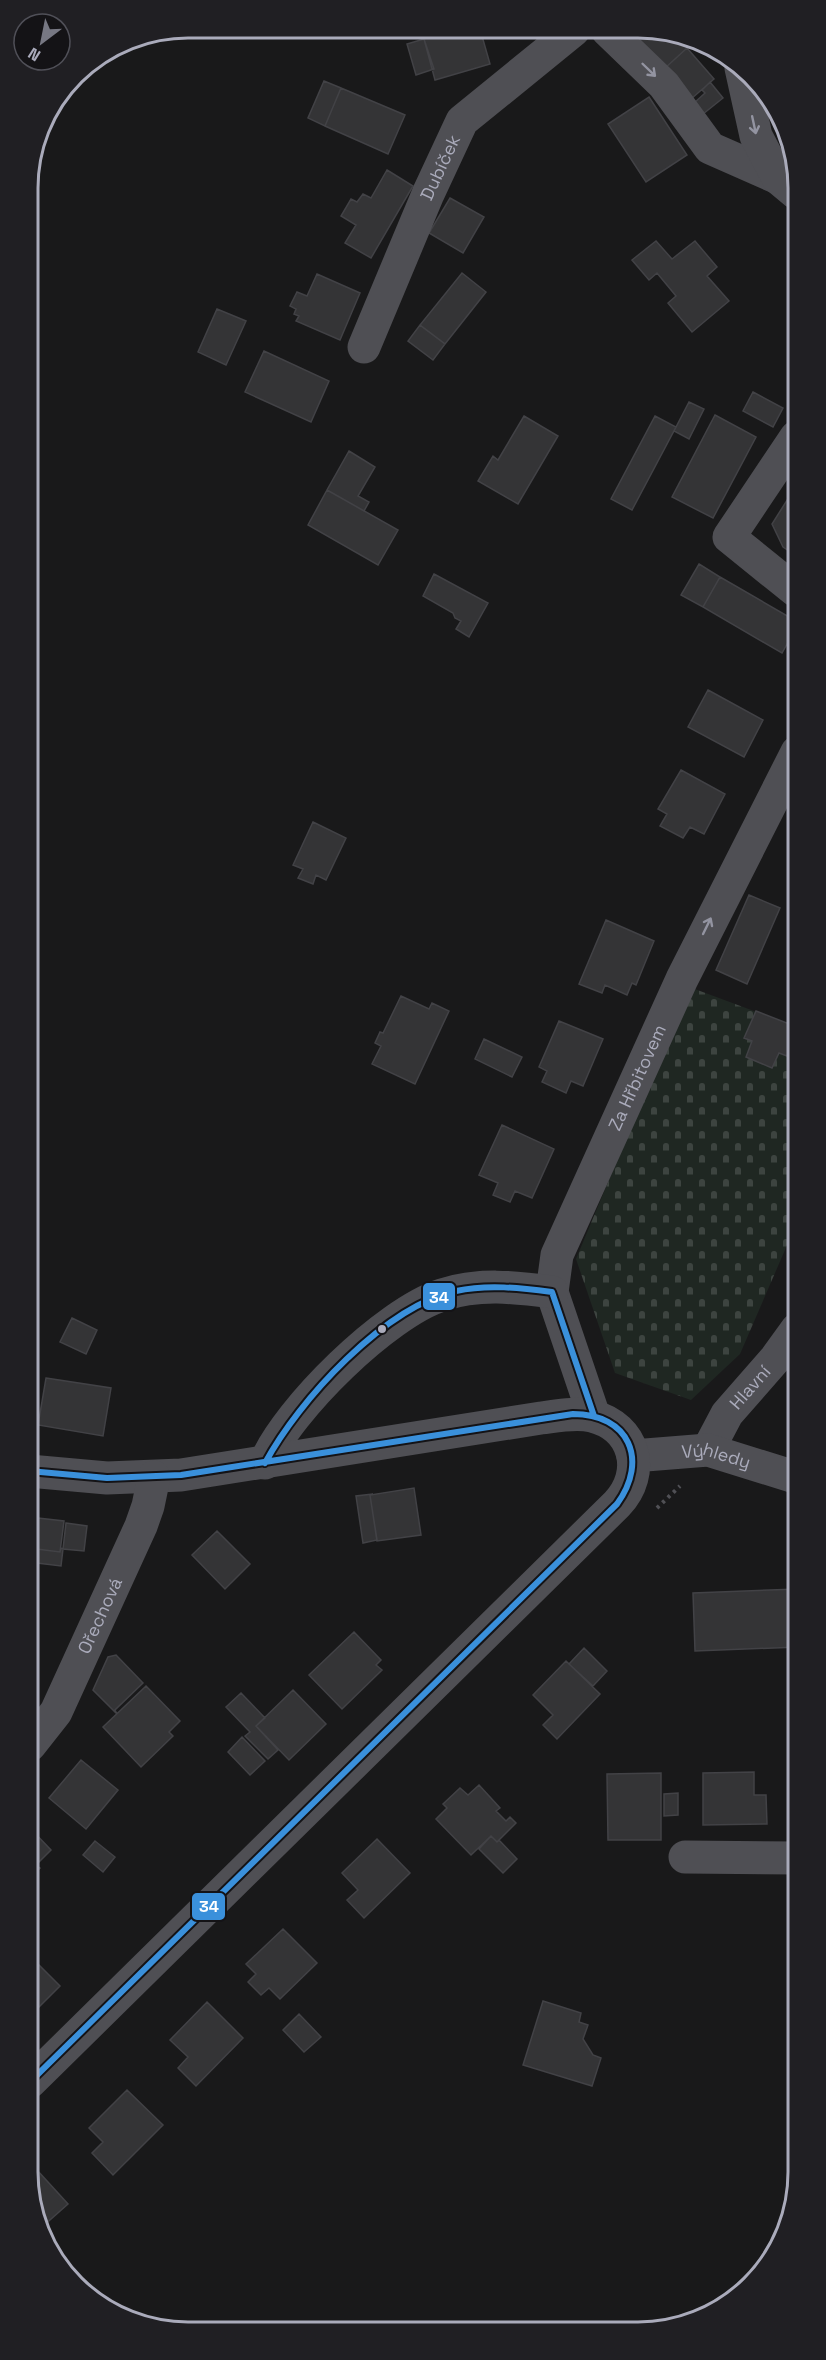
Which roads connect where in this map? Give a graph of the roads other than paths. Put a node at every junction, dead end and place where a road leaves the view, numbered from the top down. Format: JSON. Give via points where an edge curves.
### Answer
{"nodes":[{"id":1,"x":564,"y":38,"type":"edge"},
{"id":2,"x":615,"y":38,"type":"edge"},
{"id":3,"x":744,"y":80,"type":"edge"},
{"id":4,"x":787,"y":185,"type":"edge"},
{"id":5,"x":364,"y":346,"type":"dead end"},
{"id":6,"x":788,"y":448,"type":"edge"},
{"id":7,"x":788,"y":585,"type":"edge"},
{"id":8,"x":788,"y":770,"type":"edge"},
{"id":9,"x":552,"y":1292,"type":"junction"},
{"id":10,"x":788,"y":1342,"type":"edge"},
{"id":11,"x":594,"y":1416,"type":"junction"},
{"id":12,"x":708,"y":1450,"type":"junction"},
{"id":13,"x":633,"y":1456,"type":"junction"},
{"id":14,"x":265,"y":1463,"type":"junction"},
{"id":15,"x":37,"y":1472,"type":"edge"},
{"id":16,"x":788,"y":1475,"type":"edge"},
{"id":17,"x":154,"y":1477,"type":"junction"},
{"id":18,"x":37,"y":1736,"type":"edge"},
{"id":19,"x":685,"y":1857,"type":"dead end"},
{"id":20,"x":788,"y":1858,"type":"edge"},
{"id":21,"x":37,"y":2075,"type":"edge"}],
"edges":[{"from":1,"to":5,"type":"street","name":"Dubíček","via":[[462,121]]},
{"from":2,"to":4,"type":"street","one_way":true,"via":[[664,85],[710,148]]},
{"from":3,"to":4,"type":"street","one_way":true,"via":[[756,136]]},
{"from":6,"to":7,"type":"street","via":[[729,537]]},
{"from":9,"to":8,"type":"street","name":"Za Hřbitovem","one_way":true,"via":[[557,1255],[682,979]]},
{"from":9,"to":11,"type":"street","name":"Za Hřbitovem"},
{"from":9,"to":14,"type":"street","via":[[481,1287],[418,1304],[394,1320],[328,1379],[284,1428]]},
{"from":10,"to":12,"type":"street","name":"Hlavní","via":[[727,1414]]},
{"from":11,"to":13,"type":"street","via":[[620,1430]]},
{"from":11,"to":14,"type":"street","via":[[541,1418]]},
{"from":12,"to":13,"type":"street","name":"Výhledy"},
{"from":12,"to":16,"type":"street","name":"Výhledy"},
{"from":13,"to":21,"type":"street","via":[[631,1482],[624,1497]]},
{"from":14,"to":17,"type":"street"},
{"from":15,"to":17,"type":"street"},
{"from":17,"to":18,"type":"street","name":"Ořechová","via":[[141,1526],[56,1712]]},
{"from":19,"to":20,"type":"street"}]}
